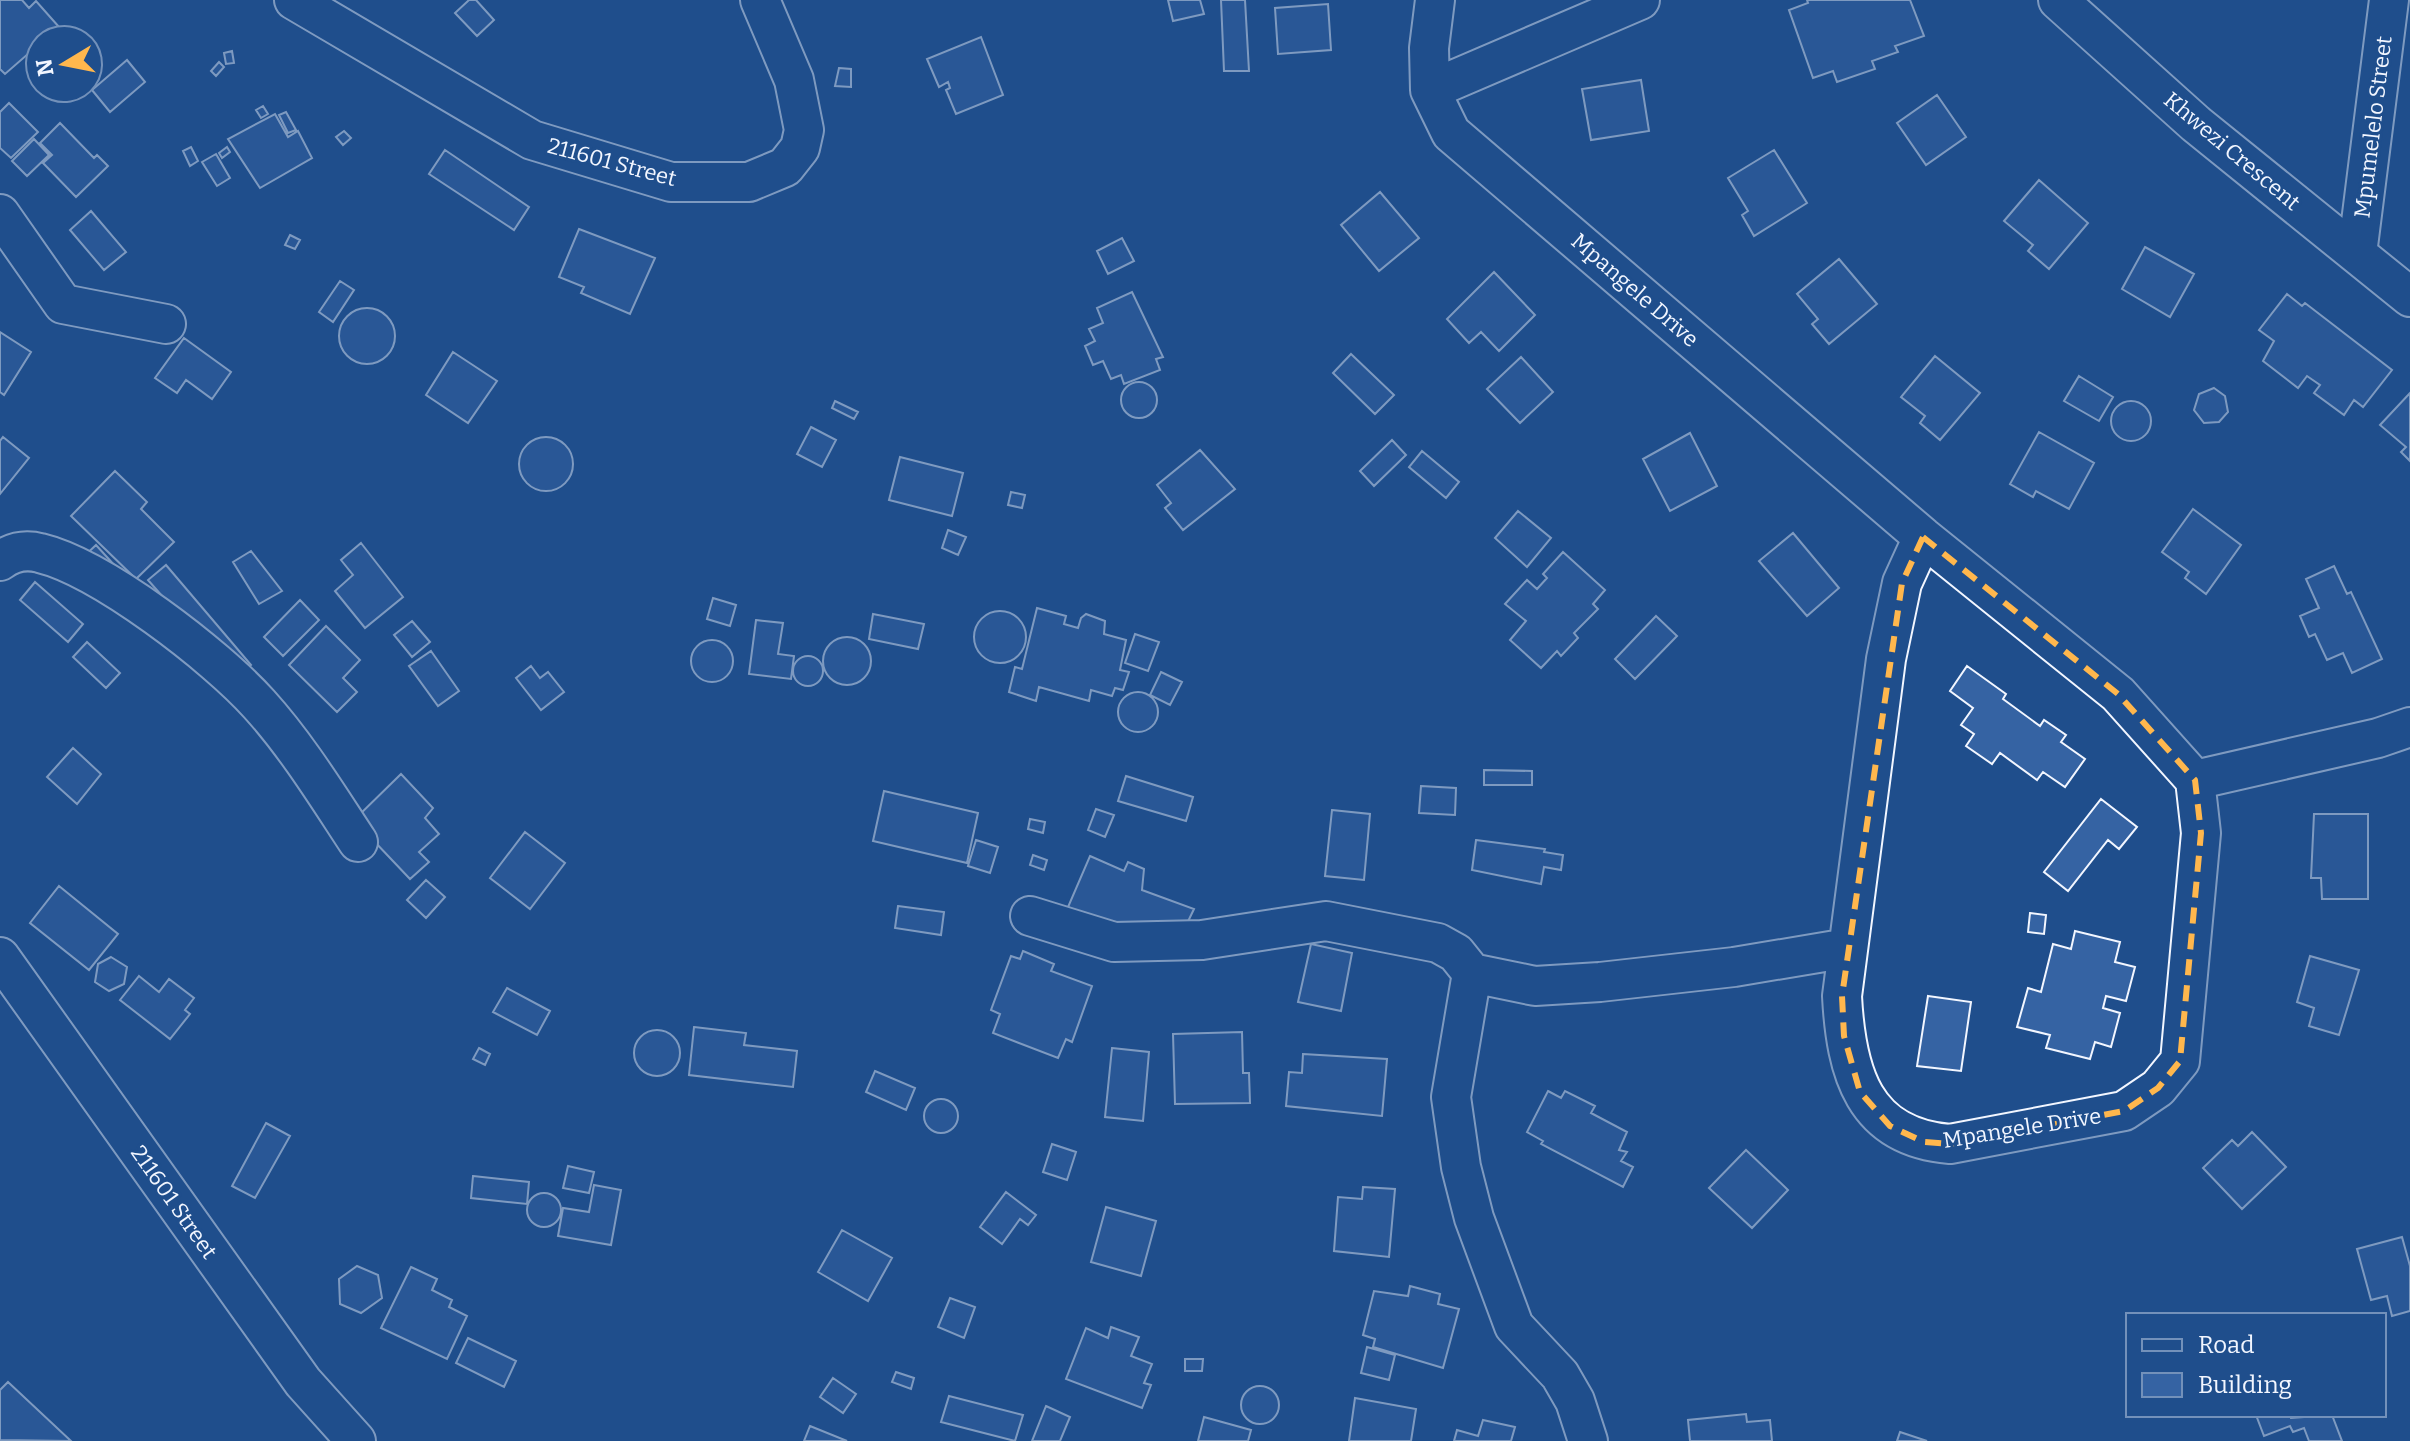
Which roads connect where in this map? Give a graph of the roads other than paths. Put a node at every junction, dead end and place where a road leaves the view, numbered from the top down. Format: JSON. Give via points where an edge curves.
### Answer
{"nodes":[{"id":1,"x":294,"y":0,"type":"edge"},
{"id":2,"x":760,"y":0,"type":"edge"},
{"id":3,"x":1435,"y":0,"type":"edge"},
{"id":4,"x":1640,"y":0,"type":"edge"},
{"id":5,"x":2058,"y":0,"type":"edge"},
{"id":6,"x":2389,"y":0,"type":"edge"},
{"id":7,"x":1430,"y":90,"type":"junction"},
{"id":8,"x":0,"y":214,"type":"edge"},
{"id":9,"x":2357,"y":254,"type":"junction"},
{"id":10,"x":2410,"y":297,"type":"edge"},
{"id":11,"x":166,"y":324,"type":"dead end"},
{"id":12,"x":1923,"y":537,"type":"junction"},
{"id":13,"x":0,"y":561,"type":"edge"},
{"id":14,"x":2410,"y":727,"type":"edge"},
{"id":15,"x":2195,"y":780,"type":"junction"},
{"id":16,"x":358,"y":842,"type":"dead end"},
{"id":17,"x":1030,"y":916,"type":"dead end"},
{"id":18,"x":1848,"y":948,"type":"junction"},
{"id":19,"x":2,"y":963,"type":"edge"},
{"id":20,"x":1472,"y":973,"type":"junction"},
{"id":21,"x":356,"y":1441,"type":"edge"},
{"id":22,"x":1588,"y":1441,"type":"edge"}],
"edges":[{"from":1,"to":2,"type":"street","name":"211601 Street","via":[[532,140],[671,182],[749,182],[785,167],[800,148],[804,130],[794,80]]},
{"from":3,"to":7,"type":"street","name":"Mpangele Drive"},
{"from":4,"to":7,"type":"street"},
{"from":5,"to":9,"type":"street","name":"Khwezi Crescent","via":[[2196,124]]},
{"from":6,"to":9,"type":"street","name":"Mpumelelo Street"},
{"from":7,"to":12,"type":"street","name":"Mpangele Drive","via":[[1451,133]]},
{"from":8,"to":11,"type":"street","via":[[63,304]]},
{"from":9,"to":10,"type":"street","name":"Khwezi Crescent"},
{"from":12,"to":15,"type":"street","name":"Mpangele Drive","via":[[2118,694]]},
{"from":12,"to":18,"type":"street","name":"Mpangele Drive","via":[[1902,583],[1886,659]]},
{"from":13,"to":16,"type":"street","via":[[18,552],[39,553],[89,572],[206,653],[288,737]]},
{"from":14,"to":15,"type":"street"},
{"from":15,"to":18,"type":"street","name":"Mpangele Drive","via":[[2201,833],[2180,1061],[2158,1088],[2124,1111],[1950,1144],[1924,1142],[1890,1126],[1860,1092],[1844,1036]]},
{"from":17,"to":20,"type":"street","via":[[1114,942],[1202,940],[1326,921],[1438,943],[1456,953]]},
{"from":18,"to":20,"type":"street","via":[[1600,982],[1535,986]]},
{"from":19,"to":21,"type":"street","name":"211601 Street","via":[[303,1382]]},
{"from":20,"to":22,"type":"street","via":[[1451,1097],[1461,1167],[1514,1326],[1560,1375]]}]}
